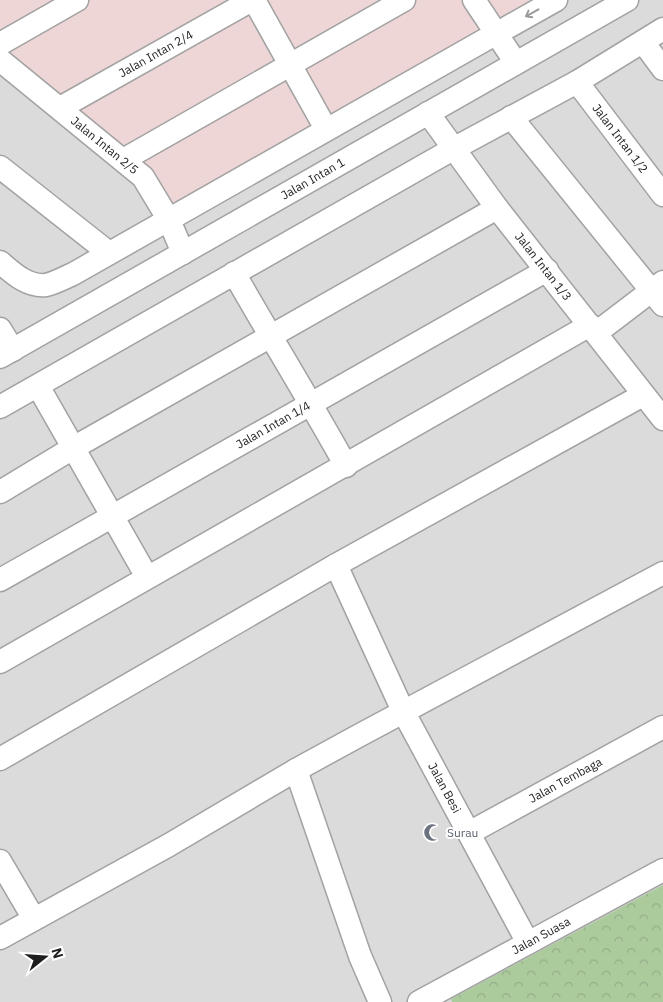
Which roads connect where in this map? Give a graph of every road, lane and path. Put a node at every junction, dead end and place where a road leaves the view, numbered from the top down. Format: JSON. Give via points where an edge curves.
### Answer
{"nodes":[{"id":1,"x":77,"y":0,"type":"edge"},
{"id":2,"x":404,"y":0,"type":"edge"},
{"id":3,"x":474,"y":0,"type":"edge"},
{"id":4,"x":490,"y":0,"type":"edge"},
{"id":5,"x":556,"y":0,"type":"edge"},
{"id":6,"x":626,"y":0,"type":"edge"},
{"id":7,"x":245,"y":2,"type":"edge"},
{"id":8,"x":663,"y":29,"type":"edge"},
{"id":9,"x":502,"y":30,"type":"junction"},
{"id":10,"x":642,"y":42,"type":"junction"},
{"id":11,"x":0,"y":44,"type":"edge"},
{"id":12,"x":0,"y":60,"type":"edge"},
{"id":13,"x":522,"y":60,"type":"junction"},
{"id":14,"x":290,"y":65,"type":"junction"},
{"id":15,"x":663,"y":69,"type":"edge"},
{"id":16,"x":576,"y":82,"type":"junction"},
{"id":17,"x":60,"y":108,"type":"junction"},
{"id":18,"x":428,"y":113,"type":"junction"},
{"id":19,"x":511,"y":118,"type":"junction"},
{"id":20,"x":326,"y":129,"type":"junction"},
{"id":21,"x":453,"y":149,"type":"junction"},
{"id":22,"x":123,"y":160,"type":"junction"},
{"id":23,"x":0,"y":167,"type":"edge"},
{"id":24,"x":663,"y":195,"type":"edge"},
{"id":25,"x":497,"y":208,"type":"junction"},
{"id":26,"x":169,"y":220,"type":"junction"},
{"id":27,"x":183,"y":253,"type":"junction"},
{"id":28,"x":109,"y":254,"type":"junction"},
{"id":29,"x":0,"y":262,"type":"edge"},
{"id":30,"x":547,"y":270,"type":"junction"},
{"id":31,"x":234,"y":273,"type":"junction"},
{"id":32,"x":659,"y":292,"type":"edge"},
{"id":33,"x":0,"y":329,"type":"edge"},
{"id":34,"x":593,"y":329,"type":"junction"},
{"id":35,"x":270,"y":336,"type":"junction"},
{"id":36,"x":6,"y":354,"type":"edge"},
{"id":37,"x":38,"y":386,"type":"junction"},
{"id":38,"x":643,"y":395,"type":"junction"},
{"id":39,"x":312,"y":404,"type":"junction"},
{"id":40,"x":0,"y":407,"type":"edge"},
{"id":41,"x":663,"y":419,"type":"edge"},
{"id":42,"x":73,"y":448,"type":"junction"},
{"id":43,"x":346,"y":466,"type":"junction"},
{"id":44,"x":0,"y":492,"type":"edge"},
{"id":45,"x":113,"y":517,"type":"junction"},
{"id":46,"x":336,"y":565,"type":"junction"},
{"id":47,"x":663,"y":573,"type":"edge"},
{"id":48,"x":147,"y":577,"type":"junction"},
{"id":49,"x":0,"y":580,"type":"edge"},
{"id":50,"x":0,"y":662,"type":"edge"},
{"id":51,"x":403,"y":711,"type":"junction"},
{"id":52,"x":663,"y":727,"type":"edge"},
{"id":53,"x":0,"y":759,"type":"edge"},
{"id":54,"x":296,"y":770,"type":"junction"},
{"id":55,"x":469,"y":834,"type":"junction"},
{"id":56,"x":0,"y":861,"type":"edge"},
{"id":57,"x":663,"y":870,"type":"edge"},
{"id":58,"x":34,"y":919,"type":"junction"},
{"id":59,"x":0,"y":938,"type":"edge"},
{"id":60,"x":528,"y":943,"type":"junction"},
{"id":61,"x":380,"y":1002,"type":"edge"},
{"id":62,"x":419,"y":1002,"type":"edge"}],
"edges":[{"from":1,"to":11,"type":"street"},
{"from":2,"to":14,"type":"street"},
{"from":3,"to":9,"type":"street"},
{"from":4,"to":9,"type":"street"},
{"from":5,"to":9,"type":"street","one_way":true},
{"from":6,"to":13,"type":"street","name":"Jalan Intan 1"},
{"from":7,"to":14,"type":"street"},
{"from":7,"to":17,"type":"street","name":"Jalan Intan 2/4"},
{"from":8,"to":10,"type":"street"},
{"from":9,"to":13,"type":"street"},
{"from":9,"to":20,"type":"street"},
{"from":10,"to":15,"type":"street"},
{"from":10,"to":16,"type":"street"},
{"from":12,"to":17,"type":"street","name":"Jalan Intan 2/5"},
{"from":13,"to":18,"type":"street","name":"Jalan Intan 1"},
{"from":14,"to":20,"type":"street"},
{"from":14,"to":22,"type":"street"},
{"from":16,"to":19,"type":"street"},
{"from":16,"to":24,"type":"street","name":"Jalan Intan 1/2"},
{"from":17,"to":22,"type":"street","name":"Jalan Intan 2/5"},
{"from":18,"to":21,"type":"street","name":"Jalan Intan 1/3"},
{"from":18,"to":27,"type":"street","name":"Jalan Intan 1"},
{"from":19,"to":21,"type":"street"},
{"from":19,"to":32,"type":"street"},
{"from":20,"to":26,"type":"street"},
{"from":21,"to":25,"type":"street","name":"Jalan Intan 1/3"},
{"from":21,"to":31,"type":"street"},
{"from":22,"to":26,"type":"street","name":"Jalan Intan 2/5","via":[[143,177]]},
{"from":23,"to":28,"type":"street"},
{"from":25,"to":30,"type":"street","name":"Jalan Intan 1/3"},
{"from":25,"to":35,"type":"street"},
{"from":26,"to":27,"type":"street","name":"Jalan Intan 2/5"},
{"from":26,"to":28,"type":"street"},
{"from":27,"to":36,"type":"street","name":"Jalan Intan 1"},
{"from":28,"to":29,"type":"street","via":[[46,285],[30,283]]},
{"from":30,"to":34,"type":"street","name":"Jalan Intan 1/3"},
{"from":30,"to":39,"type":"street","name":"Jalan Intan 1/4"},
{"from":31,"to":35,"type":"street"},
{"from":31,"to":37,"type":"street"},
{"from":32,"to":34,"type":"street"},
{"from":33,"to":36,"type":"street"},
{"from":34,"to":38,"type":"street","name":"Jalan Intan 1/3"},
{"from":34,"to":43,"type":"street"},
{"from":35,"to":39,"type":"street"},
{"from":35,"to":42,"type":"street"},
{"from":37,"to":40,"type":"street"},
{"from":37,"to":42,"type":"street"},
{"from":38,"to":41,"type":"street","name":"Jalan Intan 1/3"},
{"from":38,"to":46,"type":"street"},
{"from":39,"to":43,"type":"street"},
{"from":39,"to":45,"type":"street","name":"Jalan Intan 1/4"},
{"from":42,"to":44,"type":"street"},
{"from":42,"to":45,"type":"street"},
{"from":43,"to":48,"type":"street"},
{"from":45,"to":48,"type":"street"},
{"from":45,"to":49,"type":"street","name":"Jalan Intan 1/4"},
{"from":46,"to":51,"type":"street","name":"Jalan Besi"},
{"from":46,"to":53,"type":"street"},
{"from":47,"to":51,"type":"street"},
{"from":48,"to":50,"type":"street"},
{"from":51,"to":54,"type":"street"},
{"from":51,"to":55,"type":"street","name":"Jalan Besi"},
{"from":52,"to":55,"type":"street","name":"Jalan Tembaga"},
{"from":54,"to":58,"type":"street"},
{"from":54,"to":61,"type":"street","via":[[360,956]]},
{"from":55,"to":60,"type":"street","name":"Jalan Besi"},
{"from":56,"to":58,"type":"street"},
{"from":57,"to":60,"type":"street","name":"Jalan Suasa"},
{"from":58,"to":59,"type":"street"},
{"from":60,"to":62,"type":"street","name":"Jalan Suasa"}]}
